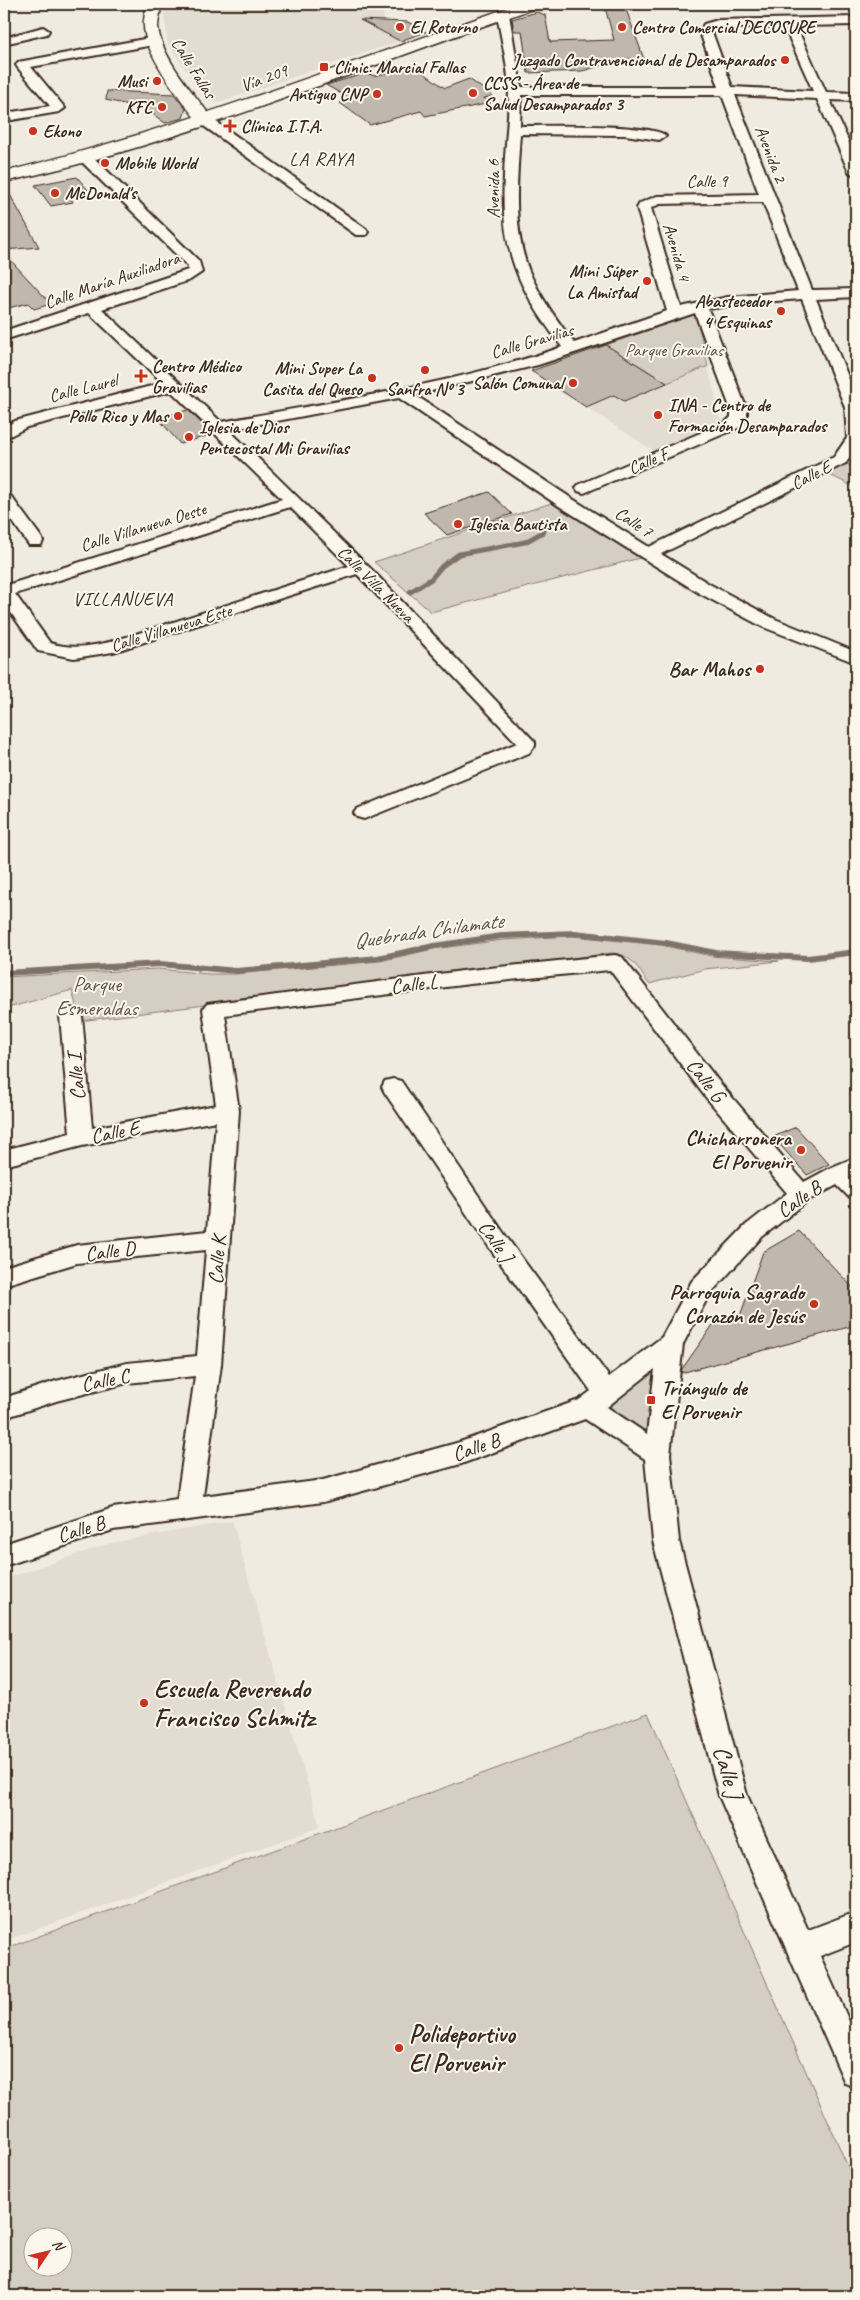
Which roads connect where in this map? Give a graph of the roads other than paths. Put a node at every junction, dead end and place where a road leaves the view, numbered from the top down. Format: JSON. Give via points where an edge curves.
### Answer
{"nodes":[{"id":1,"x":154,"y":4,"type":"edge"},
{"id":2,"x":533,"y":4,"type":"edge"},
{"id":3,"x":503,"y":14,"type":"junction"},
{"id":4,"x":856,"y":21,"type":"edge"},
{"id":5,"x":790,"y":23,"type":"junction"},
{"id":6,"x":43,"y":31,"type":"dead end"},
{"id":7,"x":155,"y":41,"type":"junction"},
{"id":8,"x":6,"y":44,"type":"edge"},
{"id":9,"x":515,"y":91,"type":"junction"},
{"id":10,"x":726,"y":91,"type":"junction"},
{"id":11,"x":823,"y":96,"type":"junction"},
{"id":12,"x":856,"y":97,"type":"edge"},
{"id":13,"x":12,"y":116,"type":"dead end"},
{"id":14,"x":206,"y":121,"type":"junction"},
{"id":15,"x":513,"y":130,"type":"junction"},
{"id":16,"x":659,"y":136,"type":"dead end"},
{"id":17,"x":86,"y":158,"type":"junction"},
{"id":18,"x":856,"y":172,"type":"edge"},
{"id":19,"x":4,"y":177,"type":"edge"},
{"id":20,"x":768,"y":198,"type":"junction"},
{"id":21,"x":648,"y":203,"type":"joint"},
{"id":22,"x":360,"y":232,"type":"dead end"},
{"id":23,"x":856,"y":293,"type":"edge"},
{"id":24,"x":806,"y":294,"type":"junction"},
{"id":25,"x":91,"y":307,"type":"junction"},
{"id":26,"x":700,"y":307,"type":"junction"},
{"id":27,"x":675,"y":313,"type":"junction"},
{"id":28,"x":4,"y":336,"type":"edge"},
{"id":29,"x":572,"y":350,"type":"junction"},
{"id":30,"x":175,"y":385,"type":"junction"},
{"id":31,"x":404,"y":394,"type":"junction"},
{"id":32,"x":217,"y":427,"type":"junction"},
{"id":33,"x":4,"y":434,"type":"edge"},
{"id":34,"x":584,"y":488,"type":"dead end"},
{"id":35,"x":4,"y":498,"type":"edge"},
{"id":36,"x":294,"y":501,"type":"junction"},
{"id":37,"x":11,"y":520,"type":"edge"},
{"id":38,"x":35,"y":541,"type":"dead end"},
{"id":39,"x":648,"y":554,"type":"junction"},
{"id":40,"x":360,"y":568,"type":"junction"},
{"id":41,"x":4,"y":592,"type":"edge"},
{"id":42,"x":856,"y":658,"type":"edge"},
{"id":43,"x":364,"y":812,"type":"dead end"},
{"id":44,"x":615,"y":962,"type":"joint"},
{"id":45,"x":214,"y":1009,"type":"joint"},
{"id":46,"x":71,"y":1016,"type":"dead end"},
{"id":47,"x":393,"y":1087,"type":"dead end"},
{"id":48,"x":228,"y":1111,"type":"junction"},
{"id":49,"x":82,"y":1138,"type":"junction"},
{"id":50,"x":4,"y":1158,"type":"edge"},
{"id":51,"x":848,"y":1169,"type":"edge"},
{"id":52,"x":856,"y":1190,"type":"edge"},
{"id":53,"x":801,"y":1194,"type":"junction"},
{"id":54,"x":219,"y":1239,"type":"junction"},
{"id":55,"x":4,"y":1276,"type":"edge"},
{"id":56,"x":671,"y":1344,"type":"junction"},
{"id":57,"x":209,"y":1365,"type":"junction"},
{"id":58,"x":597,"y":1400,"type":"junction"},
{"id":59,"x":4,"y":1408,"type":"edge"},
{"id":60,"x":656,"y":1454,"type":"junction"},
{"id":61,"x":188,"y":1510,"type":"junction"},
{"id":62,"x":4,"y":1555,"type":"edge"},
{"id":63,"x":856,"y":1927,"type":"edge"},
{"id":64,"x":801,"y":1948,"type":"junction"},
{"id":65,"x":856,"y":2072,"type":"edge"}],
"edges":[{"from":1,"to":7,"type":"main road","name":"Calle Fallas","via":[[151,28]]},
{"from":2,"to":3,"type":"main road","name":"Vía 209"},
{"from":3,"to":9,"type":"street","name":"Avenida 6"},
{"from":3,"to":14,"type":"main road","name":"Vía 209"},
{"from":4,"to":5,"type":"street"},
{"from":5,"to":10,"type":"street","name":"Avenida 2","via":[[718,24],[708,27],[706,32]]},
{"from":5,"to":11,"type":"street"},
{"from":6,"to":8,"type":"street"},
{"from":7,"to":13,"type":"street","via":[[22,65],[59,108]]},
{"from":7,"to":14,"type":"main road","name":"Calle Fallas","via":[[175,78]]},
{"from":9,"to":10,"type":"street"},
{"from":9,"to":15,"type":"street","name":"Avenida 6"},
{"from":10,"to":11,"type":"street"},
{"from":10,"to":20,"type":"street","name":"Avenida 2"},
{"from":11,"to":12,"type":"street"},
{"from":11,"to":18,"type":"street"},
{"from":14,"to":17,"type":"main road","name":"Vía 209"},
{"from":14,"to":22,"type":"street"},
{"from":15,"to":16,"type":"street","via":[[625,131]]},
{"from":15,"to":29,"type":"street","name":"Avenida 6","via":[[512,232],[518,258],[524,277]]},
{"from":17,"to":19,"type":"main road","name":"Vía 209"},
{"from":17,"to":25,"type":"street","name":"Calle María Auxiliadora","via":[[194,264],[195,272]]},
{"from":20,"to":21,"type":"street","name":"Calle 9","via":[[657,200]]},
{"from":20,"to":24,"type":"street","name":"Avenida 2"},
{"from":21,"to":27,"type":"street","name":"Avenida 4","via":[[644,208]]},
{"from":23,"to":24,"type":"street","name":"Calle Gravilias"},
{"from":24,"to":26,"type":"street","name":"Calle Gravilias"},
{"from":24,"to":39,"type":"street","name":"Calle E","via":[[853,407],[855,438],[840,460]]},
{"from":25,"to":28,"type":"street","name":"Calle María Auxiliadora"},
{"from":25,"to":30,"type":"street","name":"Calle Villa Nueva"},
{"from":26,"to":27,"type":"street","name":"Calle Gravilias"},
{"from":26,"to":34,"type":"street","name":"Calle F","via":[[739,410],[739,418],[732,425]]},
{"from":27,"to":29,"type":"street","name":"Calle Gravilias"},
{"from":29,"to":31,"type":"street","name":"Calle Gravilias"},
{"from":30,"to":32,"type":"street","name":"Calle Villa Nueva"},
{"from":30,"to":33,"type":"street","name":"Calle Laurel","via":[[21,424]]},
{"from":31,"to":32,"type":"street","name":"Calle Gravilias"},
{"from":31,"to":39,"type":"street","name":"Calle 7"},
{"from":32,"to":36,"type":"street","name":"Calle Villa Nueva"},
{"from":35,"to":37,"type":"street"},
{"from":36,"to":40,"type":"street","name":"Calle Villa Nueva"},
{"from":36,"to":41,"type":"street","name":"Calle Villanueva Oeste"},
{"from":37,"to":38,"type":"street"},
{"from":39,"to":42,"type":"street","name":"Calle 7","via":[[769,623]]},
{"from":40,"to":41,"type":"street","name":"Calle Villanueva Este","via":[[123,644],[82,652],[44,647]]},
{"from":40,"to":43,"type":"street","name":"Calle Villa Nueva","via":[[441,649],[526,742],[522,750]]},
{"from":44,"to":45,"type":"street","name":"Calle L"},
{"from":44,"to":53,"type":"street","name":"Calle G","via":[[712,1089]]},
{"from":45,"to":48,"type":"street","name":"Calle K"},
{"from":46,"to":49,"type":"street","name":"Calle I"},
{"from":47,"to":58,"type":"street","name":"Calle J"},
{"from":48,"to":49,"type":"street","name":"Calle E"},
{"from":48,"to":54,"type":"street","name":"Calle K"},
{"from":49,"to":50,"type":"street","name":"Calle E"},
{"from":51,"to":52,"type":"street"},
{"from":51,"to":53,"type":"street","name":"Calle B"},
{"from":53,"to":56,"type":"street","name":"Calle B","via":[[754,1231],[700,1288]]},
{"from":54,"to":55,"type":"street","name":"Calle D","via":[[77,1254]]},
{"from":54,"to":57,"type":"street","name":"Calle K"},
{"from":56,"to":58,"type":"street","name":"Calle B"},
{"from":56,"to":60,"type":"street","name":"Calle J"},
{"from":57,"to":59,"type":"street","name":"Calle C","via":[[127,1373]]},
{"from":57,"to":61,"type":"street","name":"Calle K"},
{"from":58,"to":60,"type":"street","name":"Calle J"},
{"from":58,"to":61,"type":"street","name":"Calle B","via":[[461,1453],[323,1491]]},
{"from":60,"to":64,"type":"street","name":"Calle J","via":[[666,1541],[733,1796]]},
{"from":61,"to":62,"type":"street","name":"Calle B","via":[[113,1519]]},
{"from":63,"to":64,"type":"street"},
{"from":64,"to":65,"type":"street","name":"Calle J"}]}
